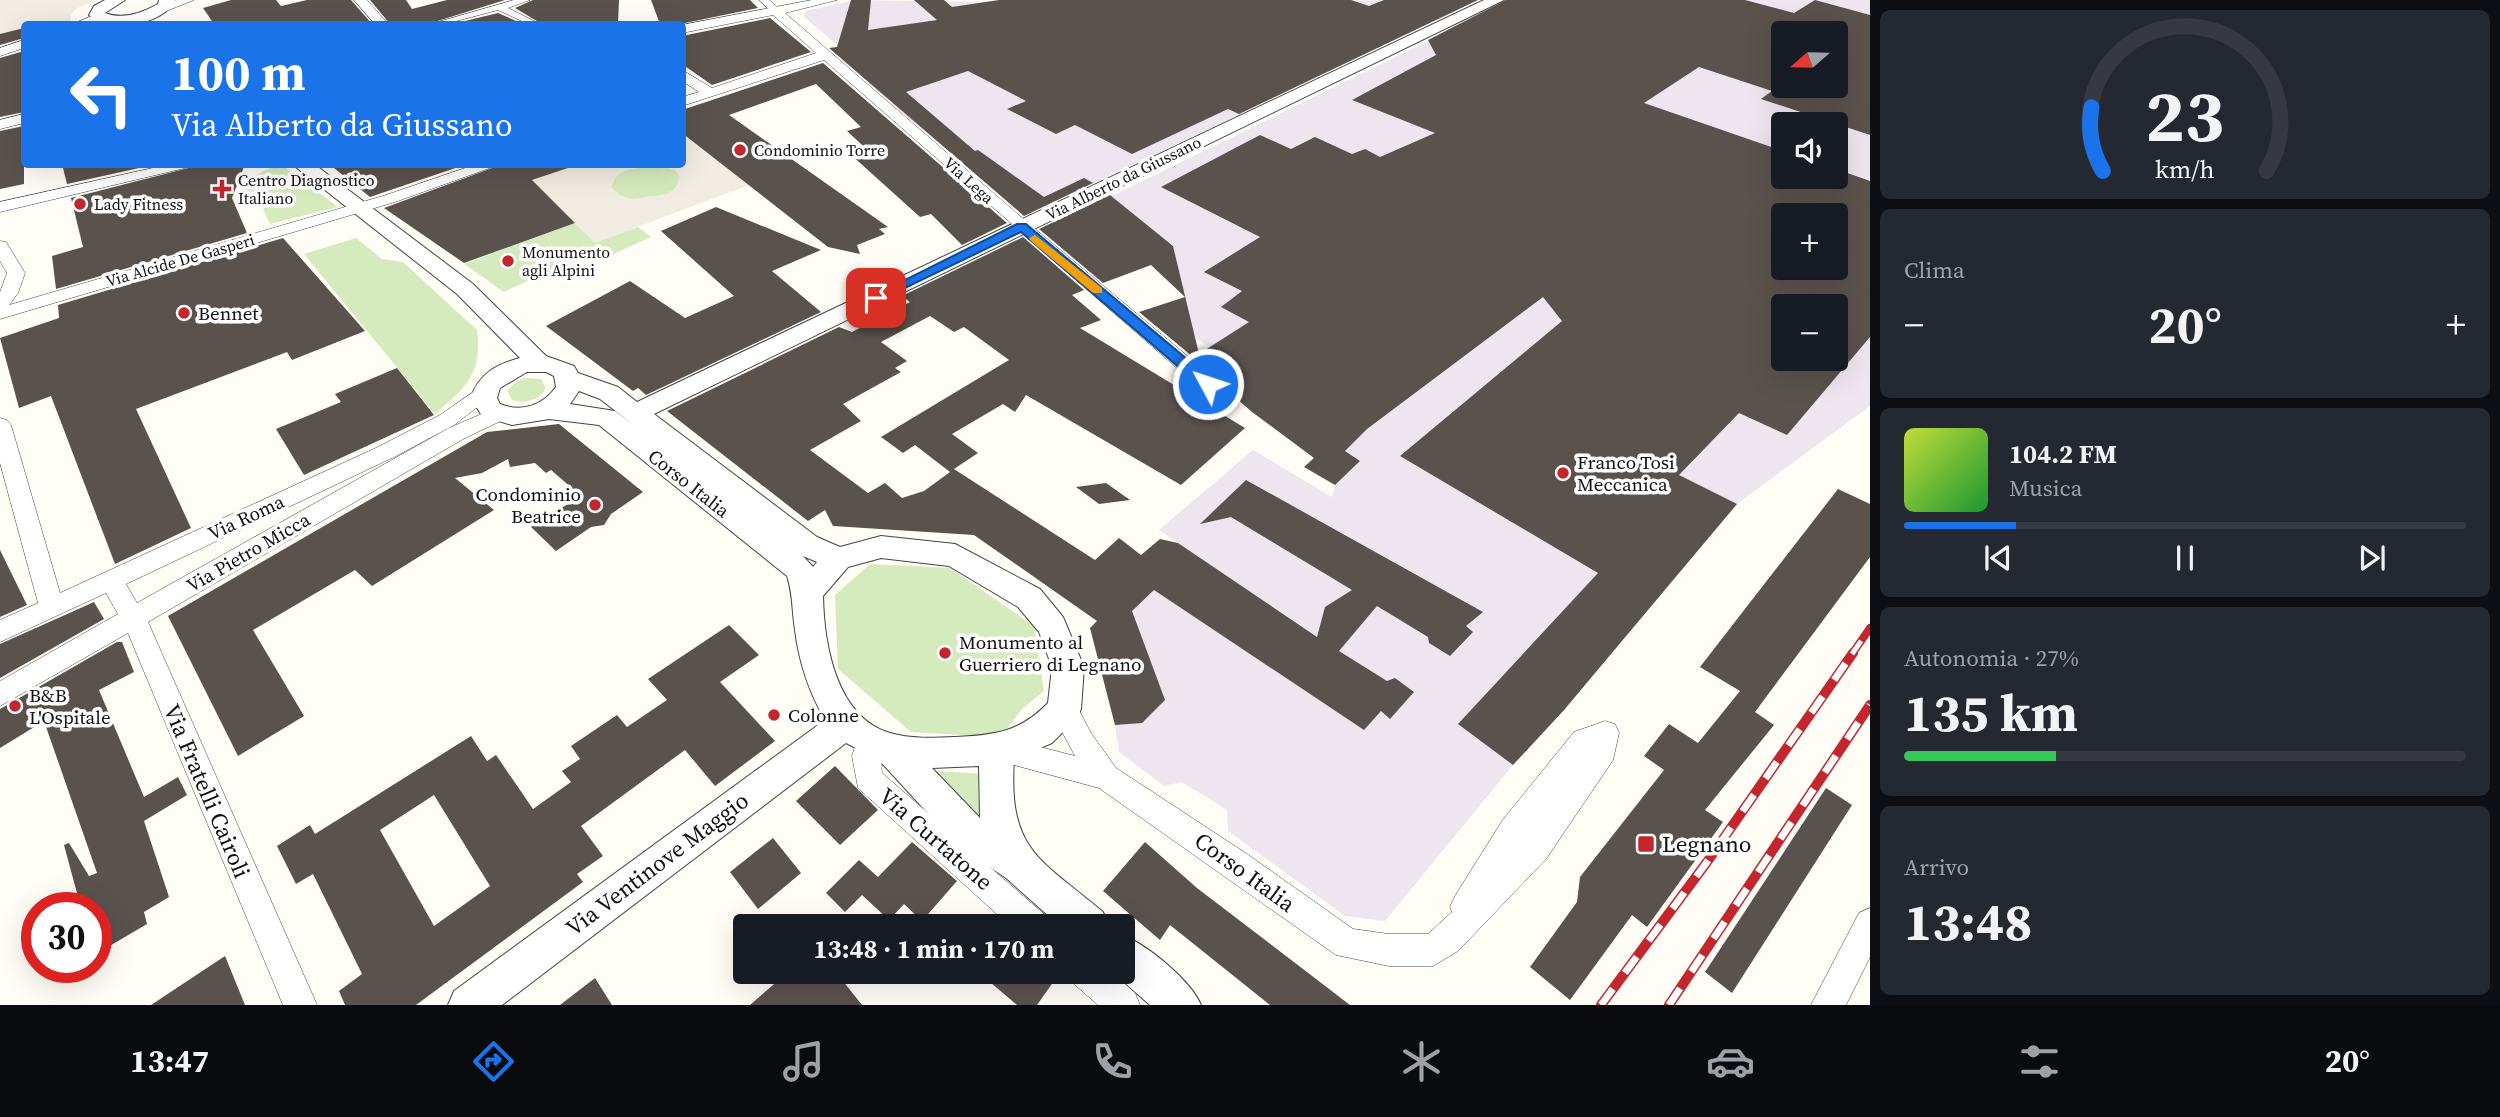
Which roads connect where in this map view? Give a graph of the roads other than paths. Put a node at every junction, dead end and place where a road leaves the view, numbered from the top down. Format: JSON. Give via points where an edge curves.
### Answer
{"nodes":[{"id":1,"x":188,"y":0,"type":"edge"},
{"id":2,"x":360,"y":0,"type":"edge"},
{"id":3,"x":525,"y":0,"type":"edge"},
{"id":4,"x":764,"y":0,"type":"edge"},
{"id":5,"x":831,"y":0,"type":"edge"},
{"id":6,"x":1496,"y":0,"type":"edge"},
{"id":7,"x":499,"y":7,"type":"junction"},
{"id":8,"x":105,"y":9,"type":"edge"},
{"id":9,"x":776,"y":11,"type":"junction"},
{"id":10,"x":155,"y":12,"type":"edge"},
{"id":11,"x":84,"y":21,"type":"edge"},
{"id":12,"x":122,"y":21,"type":"edge"},
{"id":13,"x":379,"y":21,"type":"edge"},
{"id":14,"x":447,"y":21,"type":"edge"},
{"id":15,"x":529,"y":21,"type":"edge"},
{"id":16,"x":686,"y":28,"type":"edge"},
{"id":17,"x":21,"y":45,"type":"edge"},
{"id":18,"x":0,"y":52,"type":"edge"},
{"id":19,"x":828,"y":54,"type":"junction"},
{"id":20,"x":686,"y":77,"type":"edge"},
{"id":21,"x":710,"y":93,"type":"junction"},
{"id":22,"x":686,"y":101,"type":"edge"},
{"id":23,"x":21,"y":119,"type":"edge"},
{"id":24,"x":0,"y":125,"type":"edge"},
{"id":25,"x":177,"y":168,"type":"edge"},
{"id":26,"x":305,"y":168,"type":"edge"},
{"id":27,"x":482,"y":168,"type":"edge"},
{"id":28,"x":0,"y":207,"type":"edge"},
{"id":29,"x":361,"y":207,"type":"junction"},
{"id":30,"x":1022,"y":227,"type":"junction"},
{"id":31,"x":2,"y":259,"type":"edge"},
{"id":32,"x":0,"y":303,"type":"edge"},
{"id":33,"x":0,"y":313,"type":"edge"},
{"id":34,"x":502,"y":327,"type":"junction"},
{"id":35,"x":539,"y":363,"type":"junction"},
{"id":36,"x":569,"y":379,"type":"junction"},
{"id":37,"x":494,"y":382,"type":"junction"},
{"id":38,"x":1208,"y":384,"type":"dead end"},
{"id":39,"x":547,"y":410,"type":"junction"},
{"id":40,"x":637,"y":412,"type":"junction"},
{"id":41,"x":498,"y":415,"type":"junction"},
{"id":42,"x":0,"y":425,"type":"edge"},
{"id":43,"x":838,"y":559,"type":"junction"},
{"id":44,"x":111,"y":580,"type":"junction"},
{"id":45,"x":808,"y":593,"type":"junction"},
{"id":46,"x":52,"y":607,"type":"junction"},
{"id":47,"x":131,"y":619,"type":"junction"},
{"id":48,"x":0,"y":632,"type":"edge"},
{"id":49,"x":0,"y":694,"type":"edge"},
{"id":50,"x":1064,"y":709,"type":"junction"},
{"id":51,"x":869,"y":737,"type":"junction"},
{"id":52,"x":998,"y":749,"type":"junction"},
{"id":53,"x":1106,"y":777,"type":"junction"},
{"id":54,"x":1019,"y":865,"type":"junction"},
{"id":55,"x":1020,"y":914,"type":"edge"},
{"id":56,"x":1075,"y":914,"type":"edge"},
{"id":57,"x":1870,"y":924,"type":"edge"},
{"id":58,"x":1447,"y":940,"type":"junction"},
{"id":59,"x":1389,"y":950,"type":"joint"},
{"id":60,"x":1135,"y":965,"type":"edge"},
{"id":61,"x":1100,"y":984,"type":"edge"},
{"id":62,"x":300,"y":1005,"type":"edge"},
{"id":63,"x":468,"y":1005,"type":"edge"},
{"id":64,"x":1123,"y":1005,"type":"edge"},
{"id":65,"x":1181,"y":1005,"type":"edge"},
{"id":66,"x":1828,"y":1005,"type":"edge"}],
"edges":[{"from":1,"to":10,"type":"street"},
{"from":2,"to":13,"type":"street"},
{"from":3,"to":7,"type":"street"},
{"from":4,"to":9,"type":"street"},
{"from":5,"to":9,"type":"street"},
{"from":6,"to":30,"type":"street","name":"Via Alberto da Giussano"},
{"from":7,"to":14,"type":"street"},
{"from":7,"to":15,"type":"street"},
{"from":8,"to":11,"type":"street"},
{"from":8,"to":12,"type":"street"},
{"from":9,"to":16,"type":"street"},
{"from":9,"to":19,"type":"street"},
{"from":10,"to":12,"type":"street"},
{"from":17,"to":18,"type":"street"},
{"from":19,"to":21,"type":"street"},
{"from":19,"to":30,"type":"street","name":"Via Lega"},
{"from":20,"to":21,"type":"street"},
{"from":21,"to":22,"type":"street"},
{"from":23,"to":24,"type":"street"},
{"from":25,"to":28,"type":"street"},
{"from":26,"to":29,"type":"street"},
{"from":27,"to":29,"type":"street","name":"Via Alcide De Gasperi"},
{"from":29,"to":33,"type":"street","name":"Via Alcide De Gasperi"},
{"from":29,"to":34,"type":"street","via":[[465,289]]},
{"from":30,"to":38,"type":"street","name":"Via Lega"},
{"from":30,"to":40,"type":"street","name":"Via Alberto da Giussano"},
{"from":31,"to":32,"type":"street","via":[[16,273]]},
{"from":34,"to":35,"type":"street"},
{"from":34,"to":37,"type":"street"},
{"from":35,"to":36,"type":"street","name":"Corso Italia","via":[[559,368]]},
{"from":35,"to":37,"type":"street"},
{"from":36,"to":39,"type":"street","via":[[565,396]]},
{"from":36,"to":40,"type":"street","name":"Corso Italia","via":[[610,393]]},
{"from":37,"to":41,"type":"street","via":[[486,405]]},
{"from":37,"to":44,"type":"street","name":"Via Roma","via":[[447,420],[386,452]]},
{"from":39,"to":41,"type":"street","name":"Corso Italia","via":[[522,417]]},
{"from":39,"to":45,"type":"street","name":"Corso Italia","via":[[606,417],[799,569]]},
{"from":40,"to":43,"type":"street","name":"Corso Italia","via":[[807,545]]},
{"from":41,"to":47,"type":"street","name":"Via Pietro Micca","via":[[457,433]]},
{"from":42,"to":46,"type":"street"},
{"from":43,"to":45,"type":"street"},
{"from":43,"to":50,"type":"street","via":[[881,547],[955,555],[1029,598],[1052,626],[1068,667]]},
{"from":44,"to":46,"type":"street","name":"Via Roma"},
{"from":44,"to":47,"type":"street","name":"Via Fratelli Cairoli"},
{"from":45,"to":51,"type":"street","via":[[809,633],[831,698]]},
{"from":46,"to":48,"type":"street","name":"Via Roma"},
{"from":47,"to":49,"type":"street","name":"Via Pietro Micca"},
{"from":47,"to":62,"type":"street","name":"Via Fratelli Cairoli","via":[[141,633]]},
{"from":50,"to":52,"type":"street","via":[[1036,736]]},
{"from":50,"to":53,"type":"street","name":"Corso Italia"},
{"from":51,"to":52,"type":"street","via":[[961,752]]},
{"from":51,"to":54,"type":"street","name":"Via Curtatone","via":[[971,834]]},
{"from":51,"to":55,"type":"street","name":"Via Curtatone","via":[[868,779]]},
{"from":51,"to":63,"type":"street","name":"Via Ventinove Maggio"},
{"from":52,"to":53,"type":"street","name":"Corso Italia"},
{"from":52,"to":54,"type":"street","name":"Via Curtatone","via":[[994,803],[999,831]]},
{"from":53,"to":59,"type":"street","name":"Corso Italia","via":[[1237,864],[1332,936],[1347,944]]},
{"from":54,"to":56,"type":"street"},
{"from":57,"to":66,"type":"street"},
{"from":58,"to":58,"type":"street","via":[[1535,849],[1603,751],[1605,733],[1584,741],[1512,831]]},
{"from":58,"to":59,"type":"street","via":[[1433,950]]},
{"from":60,"to":65,"type":"street"},
{"from":61,"to":64,"type":"street"}]}
